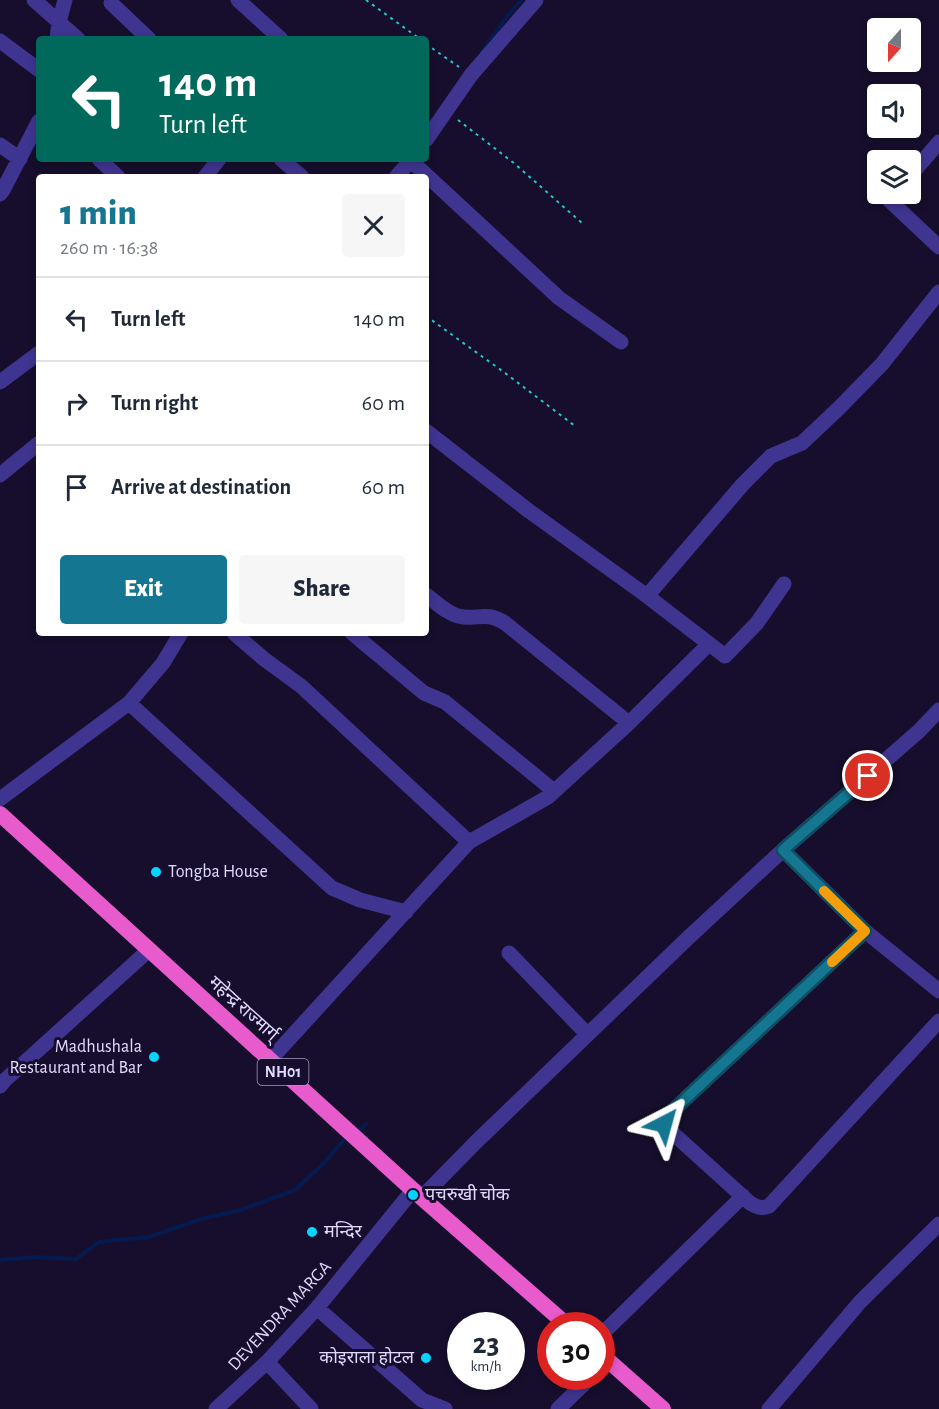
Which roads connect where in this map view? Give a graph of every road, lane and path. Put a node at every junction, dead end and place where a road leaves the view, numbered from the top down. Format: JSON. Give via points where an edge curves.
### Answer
{"nodes":[{"id":1,"x":34,"y":0,"type":"edge"},
{"id":2,"x":65,"y":0,"type":"edge"},
{"id":3,"x":238,"y":0,"type":"edge"},
{"id":4,"x":366,"y":0,"type":"edge"},
{"id":5,"x":536,"y":0,"type":"edge"},
{"id":6,"x":111,"y":3,"type":"dead end"},
{"id":7,"x":59,"y":22,"type":"junction"},
{"id":8,"x":57,"y":36,"type":"edge"},
{"id":9,"x":75,"y":36,"type":"edge"},
{"id":10,"x":146,"y":36,"type":"edge"},
{"id":11,"x":277,"y":36,"type":"edge"},
{"id":12,"x":416,"y":36,"type":"edge"},
{"id":13,"x":0,"y":41,"type":"edge"},
{"id":14,"x":429,"y":46,"type":"edge"},
{"id":15,"x":36,"y":68,"type":"edge"},
{"id":16,"x":471,"y":75,"type":"junction"},
{"id":17,"x":446,"y":111,"type":"junction"},
{"id":18,"x":36,"y":127,"type":"edge"},
{"id":19,"x":429,"y":136,"type":"edge"},
{"id":20,"x":939,"y":142,"type":"edge"},
{"id":21,"x":0,"y":145,"type":"edge"},
{"id":22,"x":20,"y":159,"type":"junction"},
{"id":23,"x":102,"y":162,"type":"edge"},
{"id":24,"x":284,"y":162,"type":"edge"},
{"id":25,"x":409,"y":162,"type":"edge"},
{"id":26,"x":413,"y":162,"type":"edge"},
{"id":27,"x":921,"y":163,"type":"edge"},
{"id":28,"x":115,"y":174,"type":"edge"},
{"id":29,"x":298,"y":174,"type":"edge"},
{"id":30,"x":399,"y":174,"type":"edge"},
{"id":31,"x":426,"y":174,"type":"edge"},
{"id":32,"x":429,"y":177,"type":"edge"},
{"id":33,"x":0,"y":194,"type":"edge"},
{"id":34,"x":893,"y":204,"type":"edge"},
{"id":35,"x":583,"y":224,"type":"dead end"},
{"id":36,"x":939,"y":247,"type":"edge"},
{"id":37,"x":939,"y":292,"type":"edge"},
{"id":38,"x":429,"y":318,"type":"edge"},
{"id":39,"x":621,"y":342,"type":"dead end"},
{"id":40,"x":36,"y":355,"type":"edge"},
{"id":41,"x":0,"y":382,"type":"edge"},
{"id":42,"x":575,"y":426,"type":"dead end"},
{"id":43,"x":429,"y":433,"type":"edge"},
{"id":44,"x":36,"y":445,"type":"edge"},
{"id":45,"x":0,"y":475,"type":"edge"},
{"id":46,"x":784,"y":584,"type":"dead end"},
{"id":47,"x":647,"y":596,"type":"junction"},
{"id":48,"x":429,"y":597,"type":"edge"},
{"id":49,"x":179,"y":636,"type":"edge"},
{"id":50,"x":237,"y":636,"type":"edge"},
{"id":51,"x":356,"y":636,"type":"edge"},
{"id":52,"x":709,"y":644,"type":"junction"},
{"id":53,"x":129,"y":702,"type":"junction"},
{"id":54,"x":939,"y":710,"type":"edge"},
{"id":55,"x":629,"y":723,"type":"junction"},
{"id":56,"x":554,"y":791,"type":"junction"},
{"id":57,"x":0,"y":799,"type":"edge"},
{"id":58,"x":0,"y":814,"type":"edge"},
{"id":59,"x":469,"y":842,"type":"junction"},
{"id":60,"x":783,"y":850,"type":"junction"},
{"id":61,"x":406,"y":912,"type":"junction"},
{"id":62,"x":865,"y":931,"type":"junction"},
{"id":63,"x":149,"y":950,"type":"junction"},
{"id":64,"x":508,"y":953,"type":"dead end"},
{"id":65,"x":939,"y":991,"type":"edge"},
{"id":66,"x":939,"y":1021,"type":"edge"},
{"id":67,"x":587,"y":1034,"type":"junction"},
{"id":68,"x":270,"y":1060,"type":"junction"},
{"id":69,"x":0,"y":1086,"type":"edge"},
{"id":70,"x":417,"y":1194,"type":"junction"},
{"id":71,"x":742,"y":1196,"type":"junction"},
{"id":72,"x":939,"y":1224,"type":"edge"},
{"id":73,"x":317,"y":1308,"type":"junction"},
{"id":74,"x":552,"y":1312,"type":"edge"},
{"id":75,"x":615,"y":1321,"type":"edge"},
{"id":76,"x":267,"y":1362,"type":"junction"},
{"id":77,"x":615,"y":1371,"type":"edge"},
{"id":78,"x":578,"y":1390,"type":"edge"},
{"id":79,"x":216,"y":1409,"type":"edge"},
{"id":80,"x":311,"y":1409,"type":"edge"},
{"id":81,"x":445,"y":1409,"type":"edge"},
{"id":82,"x":558,"y":1409,"type":"edge"},
{"id":83,"x":663,"y":1409,"type":"edge"},
{"id":84,"x":769,"y":1409,"type":"edge"}],
"edges":[{"from":1,"to":7,"type":"street"},
{"from":2,"to":7,"type":"street"},
{"from":3,"to":11,"type":"street"},
{"from":4,"to":12,"type":"path"},
{"from":5,"to":16,"type":"street"},
{"from":6,"to":10,"type":"street"},
{"from":7,"to":8,"type":"street"},
{"from":7,"to":9,"type":"street"},
{"from":13,"to":15,"type":"street"},
{"from":14,"to":16,"type":"path"},
{"from":16,"to":17,"type":"street"},
{"from":17,"to":19,"type":"street"},
{"from":17,"to":35,"type":"path","via":[[515,164]]},
{"from":18,"to":22,"type":"street"},
{"from":20,"to":27,"type":"street"},
{"from":21,"to":22,"type":"street"},
{"from":22,"to":33,"type":"street"},
{"from":23,"to":28,"type":"street"},
{"from":24,"to":29,"type":"street"},
{"from":25,"to":30,"type":"street"},
{"from":26,"to":31,"type":"street"},
{"from":32,"to":39,"type":"street","via":[[560,298]]},
{"from":34,"to":36,"type":"street"},
{"from":37,"to":47,"type":"street","via":[[882,364],[802,443],[771,456]]},
{"from":38,"to":42,"type":"path"},
{"from":40,"to":41,"type":"street"},
{"from":43,"to":47,"type":"street","via":[[529,512]]},
{"from":44,"to":45,"type":"street"},
{"from":46,"to":52,"type":"street","via":[[757,623],[724,656]]},
{"from":47,"to":52,"type":"street"},
{"from":48,"to":55,"type":"street","via":[[460,617],[489,616],[505,623]]},
{"from":49,"to":53,"type":"street","via":[[163,663]]},
{"from":50,"to":59,"type":"street","via":[[301,686]]},
{"from":51,"to":56,"type":"street","via":[[424,693],[445,702]]},
{"from":52,"to":55,"type":"street"},
{"from":53,"to":57,"type":"street"},
{"from":53,"to":61,"type":"street","via":[[332,888]]},
{"from":54,"to":60,"type":"street","name":"DEVENDRA MARGA"},
{"from":55,"to":56,"type":"street"},
{"from":56,"to":59,"type":"street"},
{"from":58,"to":63,"type":"highway","name":"महेन्द्र राज्मार्ग्","number":"NH01"},
{"from":59,"to":61,"type":"street"},
{"from":60,"to":62,"type":"street"},
{"from":60,"to":67,"type":"street","name":"DEVENDRA MARGA"},
{"from":61,"to":68,"type":"street"},
{"from":62,"to":65,"type":"street"},
{"from":62,"to":71,"type":"street","via":[[667,1116],[667,1128]]},
{"from":63,"to":68,"type":"highway","name":"महेन्द्र राज्मार्ग्","number":"NH01"},
{"from":63,"to":69,"type":"street"},
{"from":64,"to":67,"type":"street"},
{"from":66,"to":71,"type":"street","via":[[769,1206],[758,1208]]},
{"from":67,"to":70,"type":"street","name":"DEVENDRA MARGA"},
{"from":68,"to":70,"type":"highway","name":"महेन्द्र राज्मार्ग्","number":"NH01"},
{"from":70,"to":73,"type":"street","name":"DEVENDRA MARGA"},
{"from":70,"to":74,"type":"highway","name":"महेन्द्र राज्मार्ग्","number":"NH01"},
{"from":71,"to":75,"type":"street"},
{"from":72,"to":84,"type":"street","via":[[860,1302]]},
{"from":73,"to":76,"type":"street","name":"DEVENDRA MARGA"},
{"from":73,"to":81,"type":"street","via":[[422,1400]]},
{"from":76,"to":79,"type":"street","name":"DEVENDRA MARGA"},
{"from":76,"to":80,"type":"street"},
{"from":77,"to":83,"type":"highway"},
{"from":78,"to":82,"type":"street"}]}
